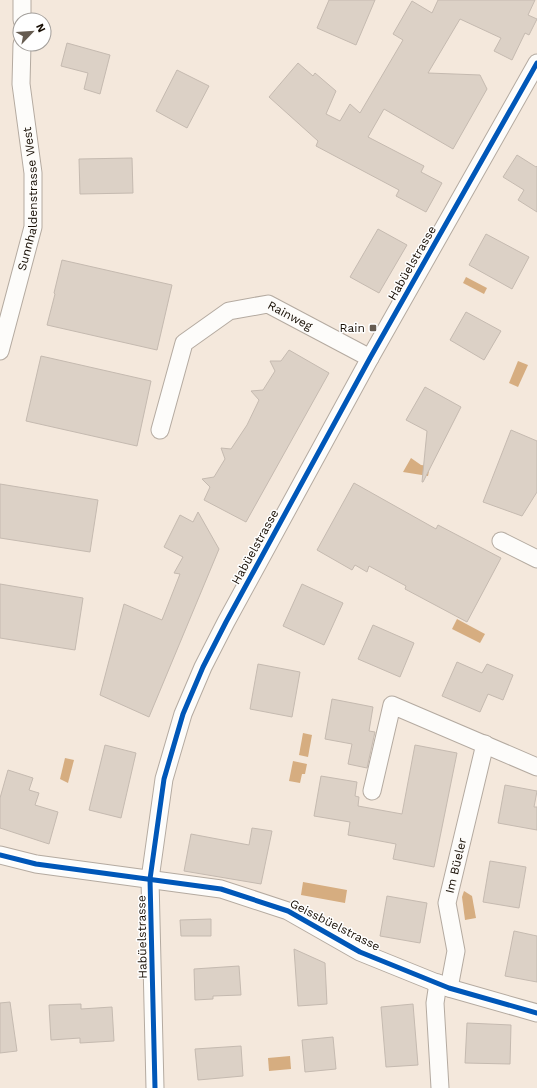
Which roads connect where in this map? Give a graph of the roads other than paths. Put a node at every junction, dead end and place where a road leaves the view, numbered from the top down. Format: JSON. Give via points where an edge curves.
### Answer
{"nodes":[{"id":1,"x":22,"y":0,"type":"edge"},
{"id":2,"x":22,"y":12,"type":"edge"},
{"id":3,"x":22,"y":52,"type":"edge"},
{"id":4,"x":537,"y":63,"type":"edge"},
{"id":5,"x":0,"y":351,"type":"edge"},
{"id":6,"x":370,"y":358,"type":"junction"},
{"id":7,"x":160,"y":430,"type":"dead end"},
{"id":8,"x":501,"y":541,"type":"dead end"},
{"id":9,"x":537,"y":559,"type":"edge"},
{"id":10,"x":485,"y":744,"type":"junction"},
{"id":11,"x":537,"y":767,"type":"edge"},
{"id":12,"x":372,"y":791,"type":"dead end"},
{"id":13,"x":0,"y":855,"type":"edge"},
{"id":14,"x":150,"y":879,"type":"junction"},
{"id":15,"x":444,"y":985,"type":"junction"},
{"id":16,"x":537,"y":1013,"type":"edge"},
{"id":17,"x":154,"y":1088,"type":"edge"},
{"id":18,"x":440,"y":1088,"type":"edge"}],
"edges":[{"from":1,"to":2,"type":"street"},
{"from":3,"to":5,"type":"street","name":"Sunnhaldenstrasse West","via":[[21,84],[33,173],[33,227]]},
{"from":4,"to":6,"type":"street","name":"Habüelstrasse"},
{"from":6,"to":7,"type":"street","name":"Rainweg","via":[[268,304],[228,311],[184,343]]},
{"from":6,"to":14,"type":"street","name":"Habüelstrasse","via":[[226,622],[183,714],[164,779]]},
{"from":8,"to":9,"type":"street"},
{"from":10,"to":11,"type":"street"},
{"from":10,"to":12,"type":"street","via":[[392,705]]},
{"from":10,"to":15,"type":"street","name":"Im Büeler","via":[[447,903],[456,951]]},
{"from":13,"to":14,"type":"street","name":"Geissbüelstrasse","via":[[36,864]]},
{"from":14,"to":15,"type":"street","name":"Geissbüelstrasse","via":[[221,889],[288,911],[360,952]]},
{"from":14,"to":17,"type":"street","name":"Habüelstrasse"},
{"from":15,"to":16,"type":"street","name":"Geissbüelstrasse"},
{"from":15,"to":18,"type":"street","via":[[435,1003]]}]}
